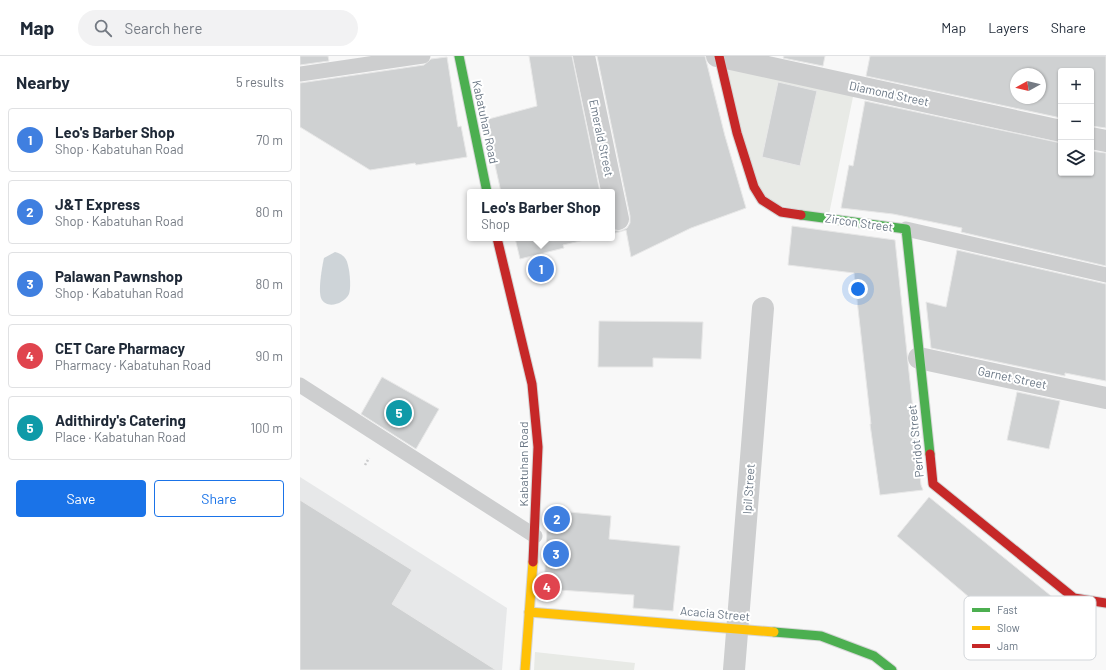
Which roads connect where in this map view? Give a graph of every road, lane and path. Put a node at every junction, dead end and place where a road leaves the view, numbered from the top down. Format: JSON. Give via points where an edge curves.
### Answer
{"nodes":[{"id":1,"x":423,"y":56,"type":"edge"},
{"id":2,"x":459,"y":56,"type":"edge"},
{"id":3,"x":584,"y":56,"type":"edge"},
{"id":4,"x":718,"y":56,"type":"edge"},
{"id":5,"x":300,"y":74,"type":"edge"},
{"id":6,"x":1058,"y":130,"type":"edge"},
{"id":7,"x":1094,"y":139,"type":"edge"},
{"id":8,"x":1106,"y":141,"type":"edge"},
{"id":9,"x":486,"y":189,"type":"edge"},
{"id":10,"x":612,"y":189,"type":"edge"},
{"id":11,"x":615,"y":205,"type":"edge"},
{"id":12,"x":618,"y":219,"type":"dead end"},
{"id":13,"x":906,"y":230,"type":"junction"},
{"id":14,"x":498,"y":241,"type":"edge"},
{"id":15,"x":1106,"y":275,"type":"edge"},
{"id":16,"x":763,"y":308,"type":"dead end"},
{"id":17,"x":919,"y":358,"type":"junction"},
{"id":18,"x":300,"y":386,"type":"edge"},
{"id":19,"x":1106,"y":398,"type":"edge"},
{"id":20,"x":535,"y":536,"type":"junction"},
{"id":21,"x":1072,"y":596,"type":"edge"},
{"id":22,"x":1096,"y":601,"type":"edge"},
{"id":23,"x":1106,"y":603,"type":"edge"},
{"id":24,"x":529,"y":612,"type":"junction"},
{"id":25,"x":738,"y":628,"type":"junction"},
{"id":26,"x":525,"y":670,"type":"edge"},
{"id":27,"x":734,"y":670,"type":"edge"},
{"id":28,"x":892,"y":670,"type":"edge"}],
"edges":[{"from":1,"to":5,"type":"lane"},
{"from":2,"to":9,"type":"street","name":"Kabatuhan Road"},
{"from":3,"to":10,"type":"street","name":"Emerald Street"},
{"from":4,"to":6,"type":"street","name":"Diamond Street"},
{"from":4,"to":13,"type":"street","name":"Zircon Street","via":[[737,133],[754,187],[762,200],[781,212]]},
{"from":7,"to":8,"type":"street"},
{"from":11,"to":12,"type":"street","name":"Emerald Street"},
{"from":13,"to":15,"type":"lane","name":"Zircon Street"},
{"from":13,"to":17,"type":"street","name":"Peridot Street"},
{"from":14,"to":20,"type":"street","name":"Kabatuhan Road","via":[[532,384],[538,447]]},
{"from":16,"to":25,"type":"street","name":"Ipil Street"},
{"from":17,"to":19,"type":"street","name":"Garnet Street"},
{"from":17,"to":21,"type":"street","name":"Peridot Street","via":[[933,484]]},
{"from":18,"to":20,"type":"lane"},
{"from":20,"to":24,"type":"street","name":"Kabatuhan Road"},
{"from":22,"to":23,"type":"street","name":"Peridot Street"},
{"from":24,"to":25,"type":"street","name":"Acacia Street"},
{"from":24,"to":26,"type":"street","name":"Kabatuhan Road"},
{"from":25,"to":27,"type":"street","name":"Ipil Street"},
{"from":25,"to":28,"type":"street","name":"Acacia Street","via":[[821,636],[874,656]]}]}
